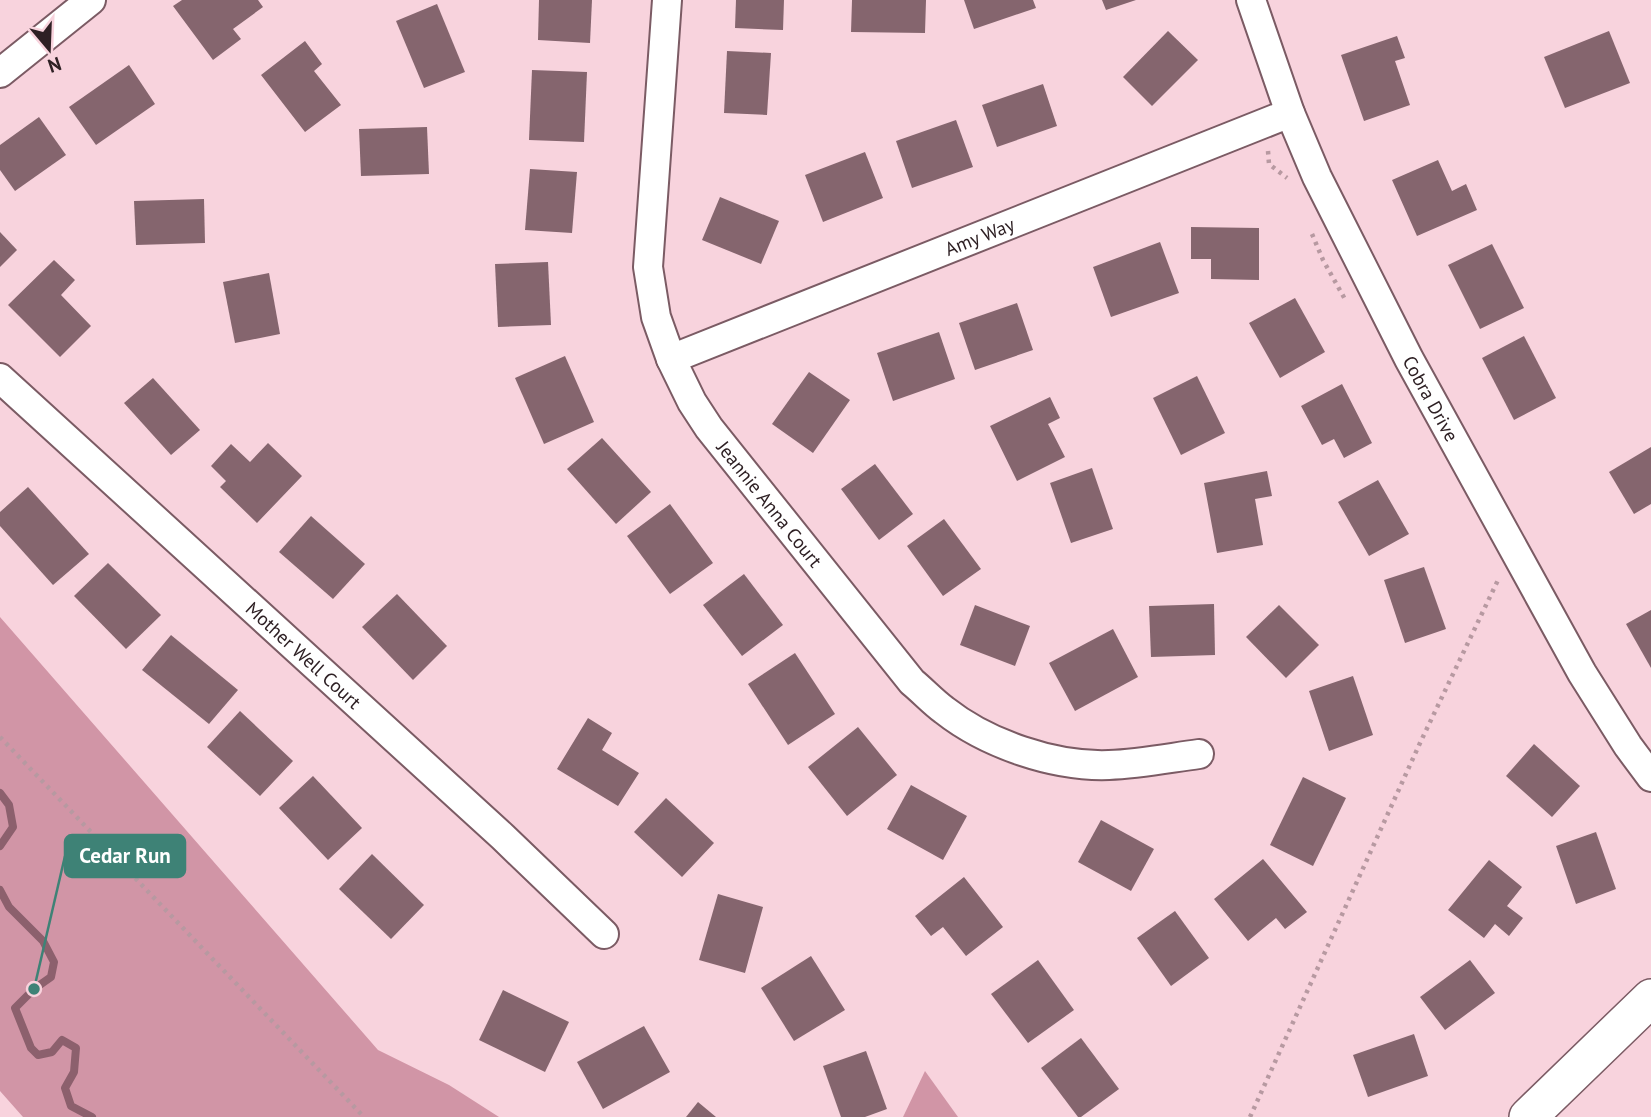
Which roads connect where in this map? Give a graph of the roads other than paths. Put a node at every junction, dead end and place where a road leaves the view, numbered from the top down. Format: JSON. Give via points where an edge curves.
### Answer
{"nodes":[{"id":1,"x":92,"y":0,"type":"edge"},
{"id":2,"x":667,"y":0,"type":"edge"},
{"id":3,"x":1251,"y":0,"type":"edge"},
{"id":4,"x":0,"y":73,"type":"edge"},
{"id":5,"x":1290,"y":113,"type":"junction"},
{"id":6,"x":671,"y":359,"type":"junction"},
{"id":7,"x":0,"y":378,"type":"edge"},
{"id":8,"x":1199,"y":754,"type":"dead end"},
{"id":9,"x":1651,"y":776,"type":"edge"},
{"id":10,"x":604,"y":934,"type":"dead end"},
{"id":11,"x":1651,"y":998,"type":"edge"},
{"id":12,"x":1528,"y":1117,"type":"edge"}],
"edges":[{"from":1,"to":4,"type":"street"},
{"from":2,"to":6,"type":"street","name":"Jeannie Anna Court","via":[[648,267],[656,317]]},
{"from":3,"to":5,"type":"street","name":"Cobra Drive"},
{"from":5,"to":6,"type":"street","name":"Amy Way"},
{"from":5,"to":9,"type":"street","name":"Cobra Drive","via":[[1317,177],[1409,359],[1582,673]]},
{"from":6,"to":8,"type":"street","name":"Jeannie Anna Court","via":[[709,428],[912,682],[945,711],[983,735],[1064,762],[1108,765]]},
{"from":7,"to":10,"type":"street","name":"Mother Well Court"},
{"from":11,"to":12,"type":"main road"}]}
